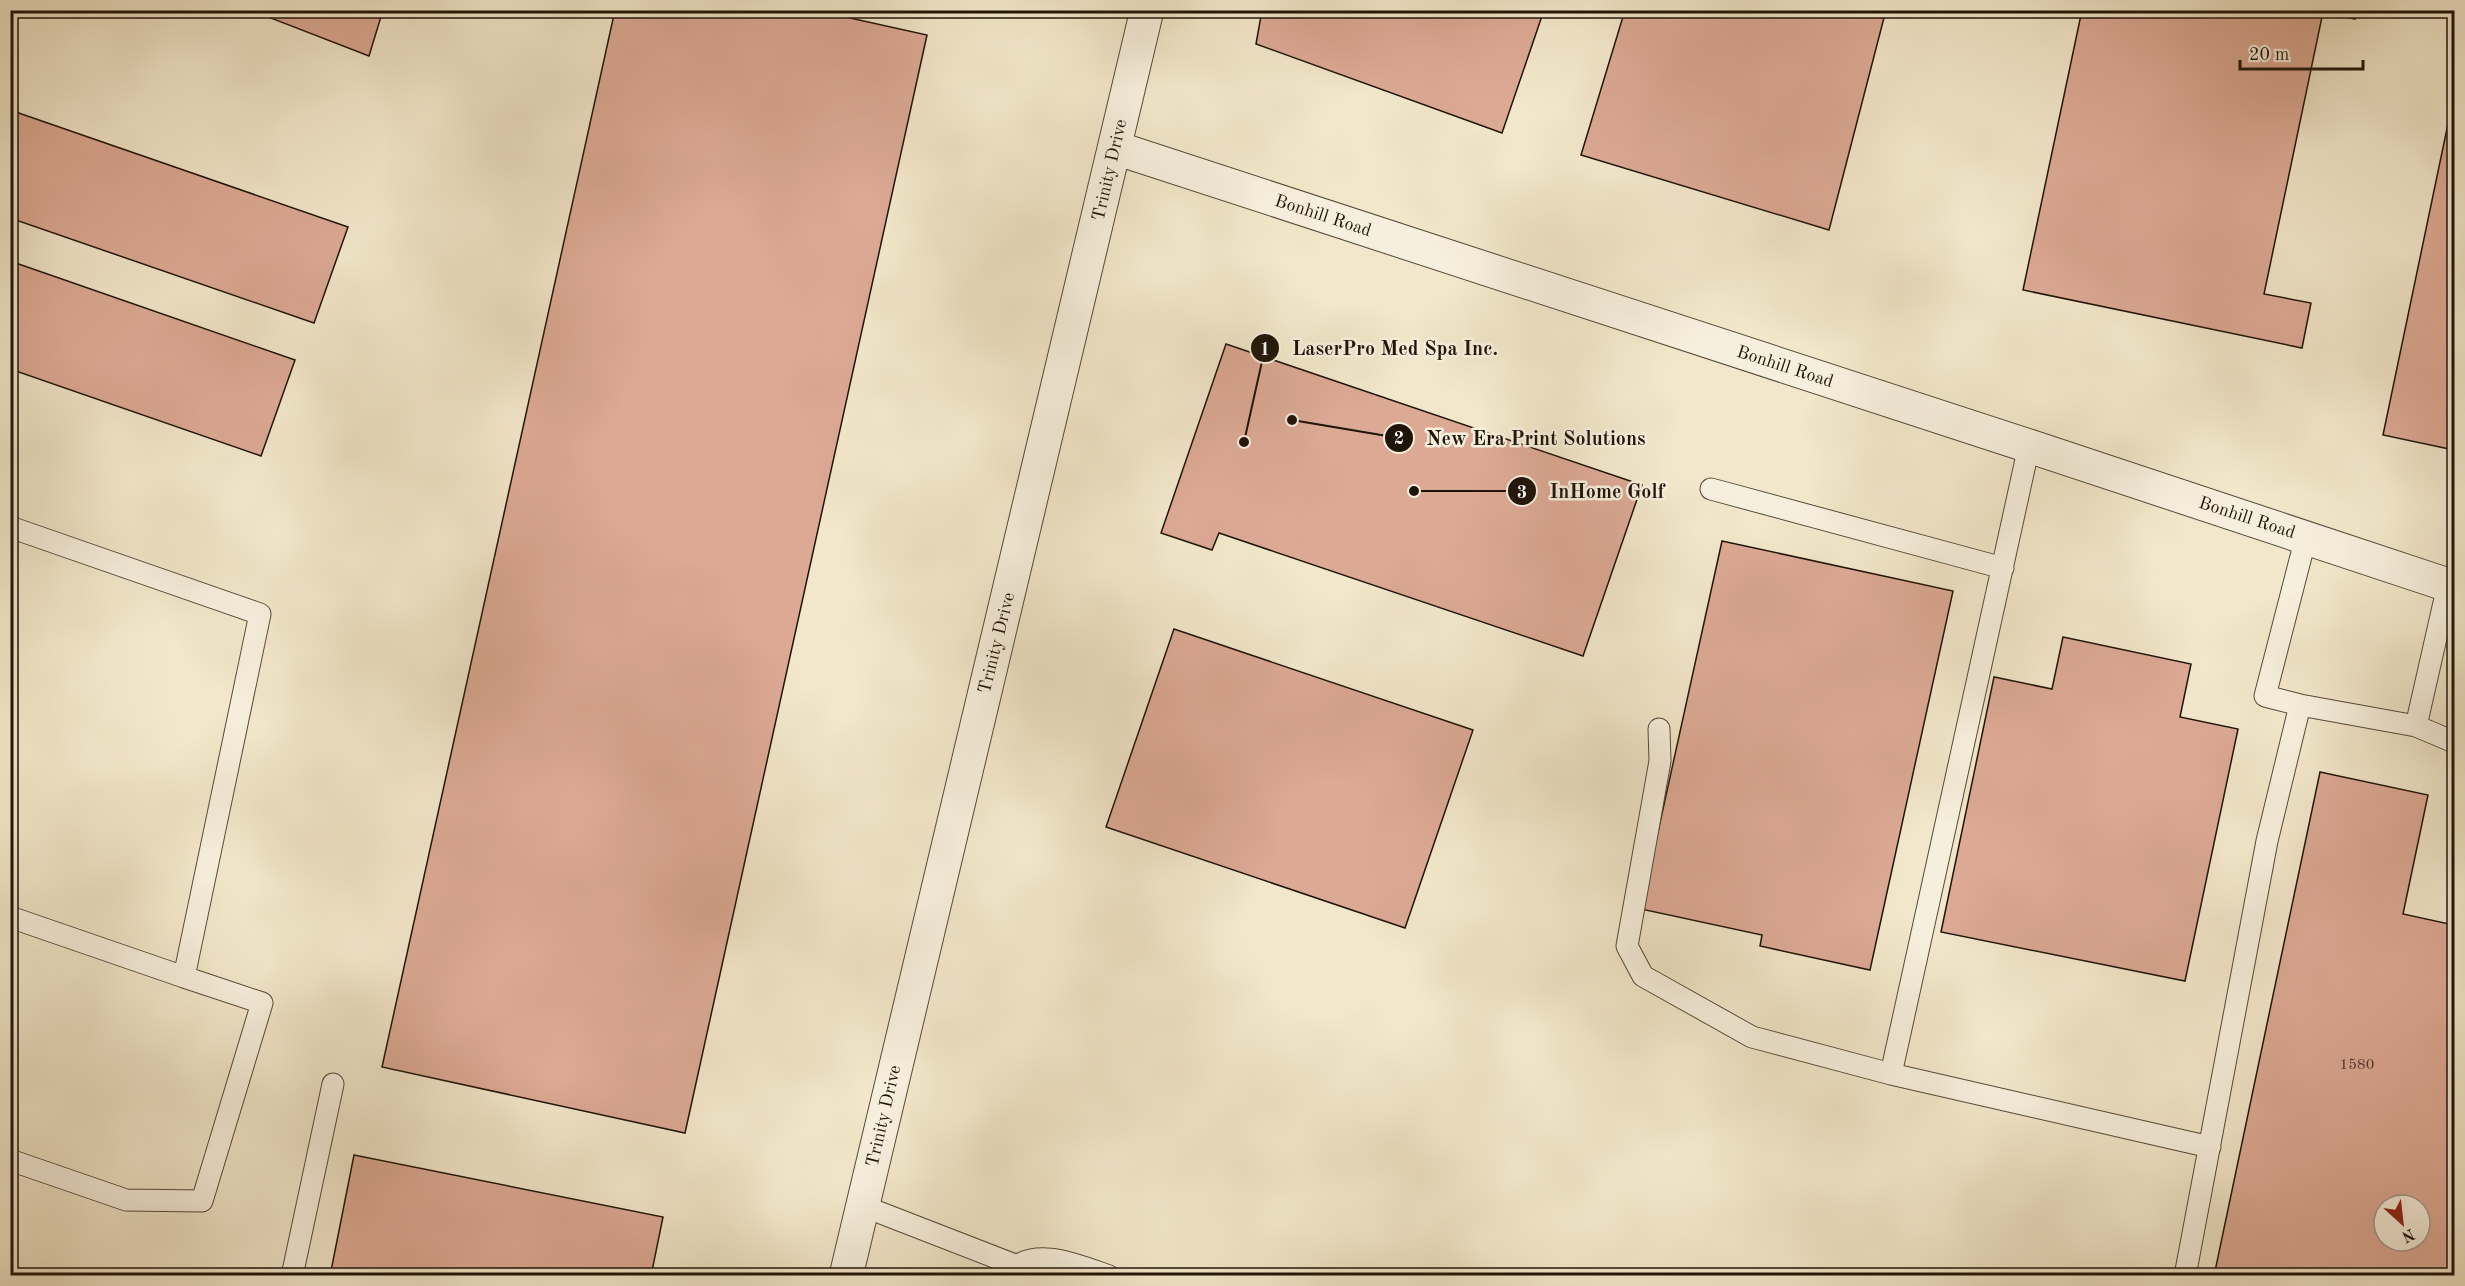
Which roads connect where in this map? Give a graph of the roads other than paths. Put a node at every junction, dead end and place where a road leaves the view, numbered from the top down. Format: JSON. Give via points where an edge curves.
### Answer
{"nodes":[{"id":1,"x":1147,"y":10,"type":"edge"},
{"id":2,"x":1116,"y":148,"type":"junction"},
{"id":3,"x":2029,"y":446,"type":"junction"},
{"id":4,"x":1711,"y":489,"type":"dead end"},
{"id":5,"x":10,"y":527,"type":"edge"},
{"id":6,"x":2306,"y":537,"type":"junction"},
{"id":7,"x":2003,"y":568,"type":"junction"},
{"id":8,"x":2451,"y":586,"type":"edge"},
{"id":9,"x":2300,"y":705,"type":"junction"},
{"id":10,"x":2416,"y":726,"type":"junction"},
{"id":11,"x":1659,"y":729,"type":"dead end"},
{"id":12,"x":2454,"y":742,"type":"edge"},
{"id":13,"x":10,"y":917,"type":"edge"},
{"id":14,"x":184,"y":977,"type":"junction"},
{"id":15,"x":1891,"y":1074,"type":"junction"},
{"id":16,"x":333,"y":1084,"type":"dead end"},
{"id":17,"x":2210,"y":1146,"type":"junction"},
{"id":18,"x":10,"y":1160,"type":"edge"},
{"id":19,"x":863,"y":1206,"type":"junction"},
{"id":20,"x":1011,"y":1270,"type":"edge"},
{"id":21,"x":292,"y":1275,"type":"edge"},
{"id":22,"x":846,"y":1275,"type":"edge"},
{"id":23,"x":1108,"y":1275,"type":"edge"},
{"id":24,"x":2186,"y":1275,"type":"edge"}],
"edges":[{"from":1,"to":2,"type":"street","name":"Trinity Drive"},
{"from":2,"to":3,"type":"street","name":"Bonhill Road"},
{"from":2,"to":19,"type":"street","name":"Trinity Drive"},
{"from":3,"to":6,"type":"street","name":"Bonhill Road"},
{"from":3,"to":7,"type":"lane"},
{"from":4,"to":7,"type":"lane"},
{"from":5,"to":14,"type":"lane","via":[[260,614]]},
{"from":6,"to":8,"type":"street","name":"Bonhill Road"},
{"from":6,"to":9,"type":"lane","via":[[2265,696]]},
{"from":7,"to":15,"type":"lane"},
{"from":8,"to":10,"type":"lane"},
{"from":9,"to":10,"type":"lane"},
{"from":9,"to":17,"type":"lane","via":[[2267,840]]},
{"from":10,"to":12,"type":"lane"},
{"from":11,"to":15,"type":"lane","via":[[1660,761],[1627,946],[1643,976],[1752,1037]]},
{"from":13,"to":14,"type":"lane"},
{"from":14,"to":18,"type":"lane","via":[[262,1003],[202,1202],[126,1200]]},
{"from":15,"to":17,"type":"lane"},
{"from":16,"to":21,"type":"lane"},
{"from":17,"to":24,"type":"lane"},
{"from":19,"to":20,"type":"lane"},
{"from":19,"to":22,"type":"street","name":"Trinity Drive"},
{"from":20,"to":23,"type":"lane","via":[[1032,1258],[1072,1263]]}]}
